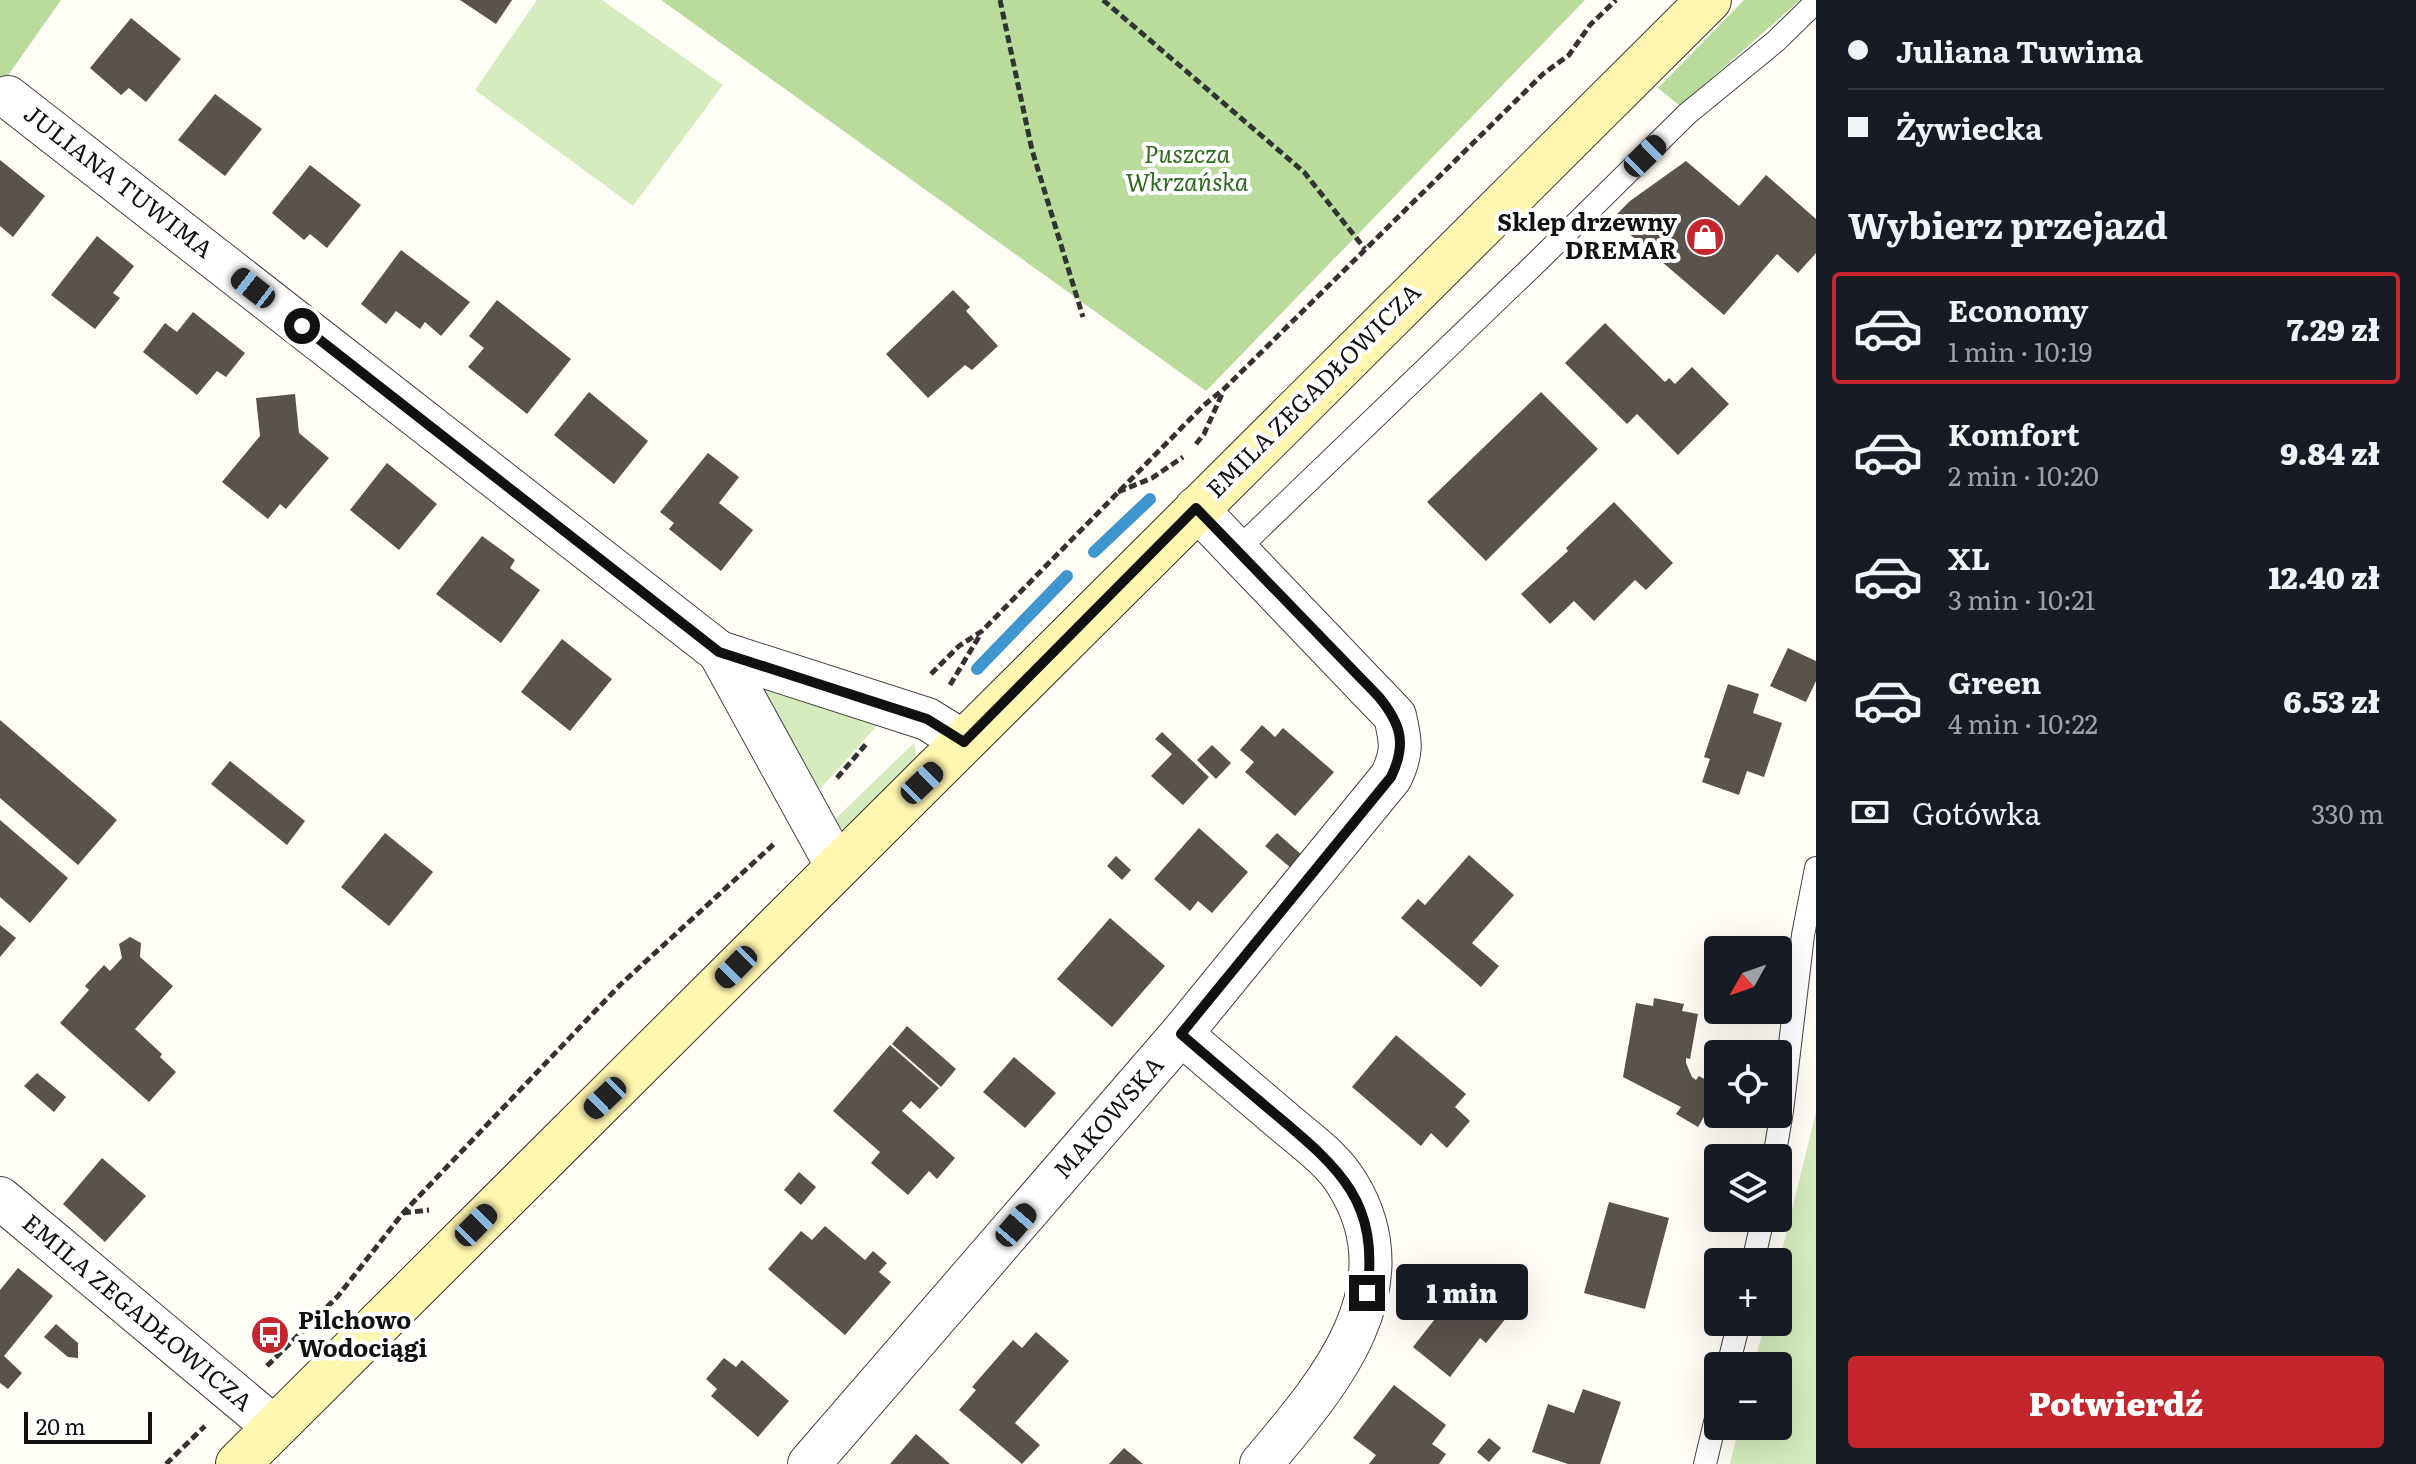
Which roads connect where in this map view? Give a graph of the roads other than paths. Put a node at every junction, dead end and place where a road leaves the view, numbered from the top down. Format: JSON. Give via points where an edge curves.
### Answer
{"nodes":[{"id":1,"x":1709,"y":0,"type":"edge"},
{"id":2,"x":1816,"y":2,"type":"edge"},
{"id":3,"x":8,"y":97,"type":"dead end"},
{"id":4,"x":1196,"y":508,"type":"junction"},
{"id":5,"x":1237,"y":550,"type":"junction"},
{"id":6,"x":719,"y":652,"type":"junction"},
{"id":7,"x":964,"y":742,"type":"junction"},
{"id":8,"x":837,"y":867,"type":"junction"},
{"id":9,"x":1816,"y":868,"type":"edge"},
{"id":10,"x":1181,"y":1034,"type":"junction"},
{"id":11,"x":1776,"y":1144,"type":"edge"},
{"id":12,"x":0,"y":1198,"type":"edge"},
{"id":13,"x":274,"y":1427,"type":"junction"},
{"id":14,"x":1711,"y":1440,"type":"edge"},
{"id":15,"x":238,"y":1464,"type":"edge"},
{"id":16,"x":809,"y":1464,"type":"edge"},
{"id":17,"x":1261,"y":1464,"type":"edge"},
{"id":18,"x":1705,"y":1464,"type":"edge"}],
"edges":[{"from":1,"to":4,"type":"main road","name":"EMILA ZEGADŁOWICZA"},
{"from":2,"to":5,"type":"lane","via":[[1687,114]]},
{"from":3,"to":6,"type":"street","name":"JULIANA TUWIMA"},
{"from":4,"to":5,"type":"street","name":"MAKOWSKA"},
{"from":4,"to":7,"type":"main road","name":"EMILA ZEGADŁOWICZA"},
{"from":5,"to":10,"type":"street","name":"MAKOWSKA","via":[[1379,697],[1395,716],[1401,744],[1391,777]]},
{"from":6,"to":7,"type":"street","name":"JULIANA TUWIMA","via":[[927,719]]},
{"from":6,"to":8,"type":"street","name":"JULIANA TUWIMA"},
{"from":7,"to":8,"type":"main road","name":"EMILA ZEGADŁOWICZA"},
{"from":8,"to":13,"type":"main road","name":"EMILA ZEGADŁOWICZA"},
{"from":9,"to":11,"type":"lane"},
{"from":10,"to":16,"type":"street","name":"MAKOWSKA"},
{"from":10,"to":17,"type":"street","via":[[1323,1155],[1348,1183],[1370,1243],[1364,1310],[1354,1336],[1333,1373]]},
{"from":12,"to":13,"type":"street","name":"EMILA ZEGADŁOWICZA"},
{"from":13,"to":15,"type":"main road","name":"EMILA ZEGADŁOWICZA"},
{"from":14,"to":18,"type":"lane"}]}
